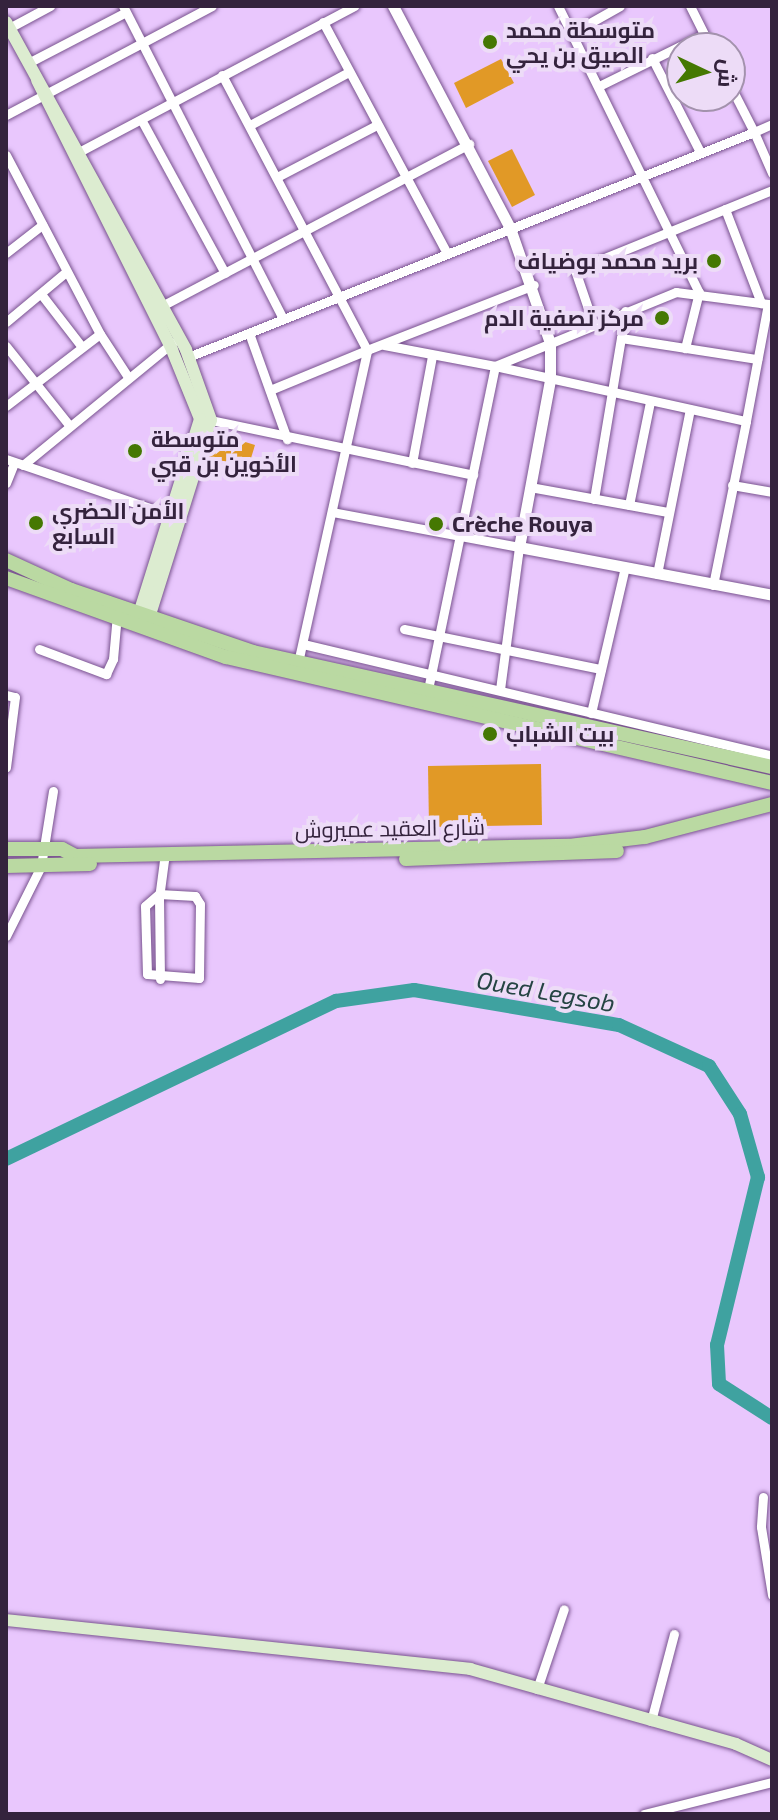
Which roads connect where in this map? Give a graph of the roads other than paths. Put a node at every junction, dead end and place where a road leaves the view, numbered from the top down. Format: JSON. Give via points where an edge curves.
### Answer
{"nodes":[{"id":1,"x":50,"y":6,"type":"edge"},
{"id":2,"x":212,"y":6,"type":"edge"},
{"id":3,"x":354,"y":6,"type":"edge"},
{"id":4,"x":393,"y":6,"type":"edge"},
{"id":5,"x":558,"y":6,"type":"edge"},
{"id":6,"x":618,"y":6,"type":"edge"},
{"id":7,"x":690,"y":6,"type":"edge"},
{"id":8,"x":124,"y":9,"type":"edge"},
{"id":9,"x":323,"y":22,"type":"junction"},
{"id":10,"x":8,"y":25,"type":"edge"},
{"id":11,"x":703,"y":32,"type":"edge"},
{"id":12,"x":572,"y":33,"type":"junction"},
{"id":13,"x":142,"y":43,"type":"junction"},
{"id":14,"x":666,"y":52,"type":"edge"},
{"id":15,"x":652,"y":58,"type":"junction"},
{"id":16,"x":28,"y":63,"type":"junction"},
{"id":17,"x":349,"y":72,"type":"junction"},
{"id":18,"x":222,"y":75,"type":"junction"},
{"id":19,"x":599,"y":86,"type":"junction"},
{"id":20,"x":45,"y":94,"type":"junction"},
{"id":21,"x":172,"y":104,"type":"junction"},
{"id":22,"x":744,"y":112,"type":"edge"},
{"id":23,"x":6,"y":115,"type":"edge"},
{"id":24,"x":142,"y":121,"type":"junction"},
{"id":25,"x":772,"y":124,"type":"edge"},
{"id":26,"x":250,"y":125,"type":"junction"},
{"id":27,"x":377,"y":125,"type":"junction"},
{"id":28,"x":754,"y":132,"type":"junction"},
{"id":29,"x":469,"y":144,"type":"junction"},
{"id":30,"x":700,"y":152,"type":"junction"},
{"id":31,"x":76,"y":154,"type":"junction"},
{"id":32,"x":6,"y":155,"type":"edge"},
{"id":33,"x":772,"y":173,"type":"edge"},
{"id":34,"x":644,"y":174,"type":"junction"},
{"id":35,"x":17,"y":177,"type":"junction"},
{"id":36,"x":277,"y":177,"type":"junction"},
{"id":37,"x":406,"y":181,"type":"junction"},
{"id":38,"x":6,"y":185,"type":"edge"},
{"id":39,"x":772,"y":190,"type":"edge"},
{"id":40,"x":725,"y":209,"type":"junction"},
{"id":41,"x":42,"y":225,"type":"junction"},
{"id":42,"x":510,"y":228,"type":"junction"},
{"id":43,"x":306,"y":232,"type":"junction"},
{"id":44,"x":671,"y":232,"type":"junction"},
{"id":45,"x":6,"y":253,"type":"edge"},
{"id":46,"x":447,"y":253,"type":"junction"},
{"id":47,"x":252,"y":259,"type":"junction"},
{"id":48,"x":66,"y":272,"type":"junction"},
{"id":49,"x":225,"y":273,"type":"junction"},
{"id":50,"x":534,"y":285,"type":"junction"},
{"id":51,"x":699,"y":292,"type":"junction"},
{"id":52,"x":41,"y":294,"type":"junction"},
{"id":53,"x":338,"y":296,"type":"junction"},
{"id":54,"x":766,"y":302,"type":"edge"},
{"id":55,"x":157,"y":308,"type":"junction"},
{"id":56,"x":625,"y":311,"type":"junction"},
{"id":57,"x":283,"y":318,"type":"junction"},
{"id":58,"x":6,"y":322,"type":"edge"},
{"id":59,"x":593,"y":323,"type":"junction"},
{"id":60,"x":249,"y":333,"type":"junction"},
{"id":61,"x":100,"y":334,"type":"junction"},
{"id":62,"x":621,"y":338,"type":"junction"},
{"id":63,"x":174,"y":342,"type":"junction"},
{"id":64,"x":550,"y":343,"type":"junction"},
{"id":65,"x":384,"y":345,"type":"junction"},
{"id":66,"x":6,"y":346,"type":"edge"},
{"id":67,"x":82,"y":347,"type":"junction"},
{"id":68,"x":685,"y":348,"type":"junction"},
{"id":69,"x":367,"y":350,"type":"junction"},
{"id":70,"x":432,"y":356,"type":"junction"},
{"id":71,"x":188,"y":357,"type":"junction"},
{"id":72,"x":757,"y":359,"type":"junction"},
{"id":73,"x":495,"y":366,"type":"junction"},
{"id":74,"x":128,"y":377,"type":"junction"},
{"id":75,"x":550,"y":380,"type":"junction"},
{"id":76,"x":37,"y":383,"type":"junction"},
{"id":77,"x":270,"y":390,"type":"junction"},
{"id":78,"x":611,"y":393,"type":"junction"},
{"id":79,"x":650,"y":402,"type":"junction"},
{"id":80,"x":6,"y":406,"type":"edge"},
{"id":81,"x":690,"y":409,"type":"junction"},
{"id":82,"x":206,"y":419,"type":"junction"},
{"id":83,"x":746,"y":421,"type":"junction"},
{"id":84,"x":69,"y":425,"type":"junction"},
{"id":85,"x":287,"y":439,"type":"junction"},
{"id":86,"x":344,"y":452,"type":"junction"},
{"id":87,"x":14,"y":462,"type":"edge"},
{"id":88,"x":412,"y":463,"type":"junction"},
{"id":89,"x":473,"y":475,"type":"junction"},
{"id":90,"x":6,"y":483,"type":"edge"},
{"id":91,"x":732,"y":485,"type":"junction"},
{"id":92,"x":530,"y":487,"type":"junction"},
{"id":93,"x":772,"y":492,"type":"edge"},
{"id":94,"x":594,"y":499,"type":"junction"},
{"id":95,"x":629,"y":505,"type":"junction"},
{"id":96,"x":332,"y":512,"type":"junction"},
{"id":97,"x":668,"y":512,"type":"junction"},
{"id":98,"x":174,"y":517,"type":"junction"},
{"id":99,"x":461,"y":535,"type":"junction"},
{"id":100,"x":519,"y":547,"type":"junction"},
{"id":101,"x":6,"y":560,"type":"edge"},
{"id":102,"x":625,"y":567,"type":"junction"},
{"id":103,"x":657,"y":574,"type":"junction"},
{"id":104,"x":6,"y":578,"type":"edge"},
{"id":105,"x":713,"y":585,"type":"junction"},
{"id":106,"x":772,"y":595,"type":"edge"},
{"id":107,"x":118,"y":612,"type":"junction"},
{"id":108,"x":144,"y":616,"type":"junction"},
{"id":109,"x":404,"y":629,"type":"dead end"},
{"id":110,"x":439,"y":635,"type":"junction"},
{"id":111,"x":303,"y":644,"type":"junction"},
{"id":112,"x":39,"y":649,"type":"dead end"},
{"id":113,"x":505,"y":650,"type":"junction"},
{"id":114,"x":296,"y":669,"type":"junction"},
{"id":115,"x":601,"y":669,"type":"junction"},
{"id":116,"x":431,"y":674,"type":"junction"},
{"id":117,"x":500,"y":689,"type":"junction"},
{"id":118,"x":6,"y":695,"type":"edge"},
{"id":119,"x":427,"y":697,"type":"junction"},
{"id":120,"x":591,"y":711,"type":"junction"},
{"id":121,"x":10,"y":725,"type":"edge"},
{"id":122,"x":590,"y":729,"type":"junction"},
{"id":123,"x":772,"y":756,"type":"edge"},
{"id":124,"x":6,"y":767,"type":"edge"},
{"id":125,"x":772,"y":767,"type":"edge"},
{"id":126,"x":768,"y":782,"type":"edge"},
{"id":127,"x":53,"y":791,"type":"dead end"},
{"id":128,"x":770,"y":808,"type":"edge"},
{"id":129,"x":6,"y":849,"type":"edge"},
{"id":130,"x":44,"y":849,"type":"junction"},
{"id":131,"x":165,"y":858,"type":"junction"},
{"id":132,"x":6,"y":866,"type":"edge"},
{"id":133,"x":41,"y":866,"type":"junction"},
{"id":134,"x":159,"y":894,"type":"junction"},
{"id":135,"x":6,"y":910,"type":"edge"},
{"id":136,"x":17,"y":915,"type":"junction"},
{"id":137,"x":6,"y":936,"type":"edge"},
{"id":138,"x":160,"y":979,"type":"junction"},
{"id":139,"x":763,"y":1497,"type":"dead end"},
{"id":140,"x":772,"y":1595,"type":"edge"},
{"id":141,"x":564,"y":1609,"type":"dead end"},
{"id":142,"x":6,"y":1620,"type":"edge"},
{"id":143,"x":674,"y":1634,"type":"dead end"},
{"id":144,"x":537,"y":1689,"type":"junction"},
{"id":145,"x":651,"y":1721,"type":"junction"},
{"id":146,"x":772,"y":1760,"type":"edge"},
{"id":147,"x":772,"y":1782,"type":"edge"},
{"id":148,"x":644,"y":1814,"type":"edge"}],
"edges":[{"from":1,"to":10,"type":"street"},
{"from":2,"to":13,"type":"street"},
{"from":3,"to":9,"type":"street"},
{"from":4,"to":29,"type":"street"},
{"from":5,"to":12,"type":"street"},
{"from":6,"to":12,"type":"street"},
{"from":7,"to":11,"type":"street"},
{"from":8,"to":13,"type":"street"},
{"from":8,"to":16,"type":"street"},
{"from":9,"to":17,"type":"street"},
{"from":9,"to":18,"type":"street"},
{"from":10,"to":16,"type":"main road"},
{"from":12,"to":19,"type":"street"},
{"from":13,"to":20,"type":"street"},
{"from":13,"to":21,"type":"street"},
{"from":14,"to":15,"type":"street"},
{"from":15,"to":19,"type":"street"},
{"from":15,"to":30,"type":"street"},
{"from":16,"to":20,"type":"main road"},
{"from":17,"to":26,"type":"street"},
{"from":17,"to":27,"type":"street"},
{"from":18,"to":21,"type":"street"},
{"from":18,"to":26,"type":"street"},
{"from":19,"to":34,"type":"street"},
{"from":20,"to":23,"type":"street"},
{"from":20,"to":31,"type":"main road"},
{"from":21,"to":24,"type":"street"},
{"from":21,"to":47,"type":"street"},
{"from":22,"to":28,"type":"street"},
{"from":24,"to":31,"type":"street"},
{"from":24,"to":49,"type":"street"},
{"from":25,"to":28,"type":"street"},
{"from":26,"to":36,"type":"street"},
{"from":27,"to":36,"type":"street"},
{"from":27,"to":37,"type":"street"},
{"from":28,"to":30,"type":"street"},
{"from":28,"to":33,"type":"street"},
{"from":29,"to":37,"type":"street"},
{"from":29,"to":42,"type":"street"},
{"from":30,"to":34,"type":"street"},
{"from":31,"to":55,"type":"main road"},
{"from":32,"to":35,"type":"street"},
{"from":34,"to":42,"type":"street"},
{"from":34,"to":44,"type":"street"},
{"from":35,"to":38,"type":"street"},
{"from":35,"to":41,"type":"street"},
{"from":36,"to":43,"type":"street"},
{"from":37,"to":43,"type":"street"},
{"from":37,"to":46,"type":"street"},
{"from":39,"to":40,"type":"street"},
{"from":40,"to":44,"type":"street"},
{"from":40,"to":54,"type":"street"},
{"from":41,"to":45,"type":"street"},
{"from":41,"to":48,"type":"street"},
{"from":42,"to":46,"type":"street"},
{"from":42,"to":50,"type":"street"},
{"from":43,"to":47,"type":"street"},
{"from":43,"to":53,"type":"street"},
{"from":44,"to":51,"type":"street"},
{"from":44,"to":59,"type":"street","via":[[573,271]]},
{"from":46,"to":53,"type":"street"},
{"from":47,"to":49,"type":"street"},
{"from":47,"to":57,"type":"street"},
{"from":48,"to":52,"type":"street"},
{"from":48,"to":61,"type":"street"},
{"from":49,"to":55,"type":"street"},
{"from":50,"to":64,"type":"street"},
{"from":50,"to":65,"type":"street"},
{"from":51,"to":54,"type":"street"},
{"from":51,"to":56,"type":"street","via":[[676,292]]},
{"from":51,"to":68,"type":"street"},
{"from":52,"to":58,"type":"street"},
{"from":52,"to":67,"type":"street"},
{"from":53,"to":57,"type":"street"},
{"from":53,"to":69,"type":"street"},
{"from":54,"to":72,"type":"street"},
{"from":55,"to":63,"type":"main road"},
{"from":56,"to":59,"type":"street"},
{"from":56,"to":62,"type":"street"},
{"from":57,"to":60,"type":"street"},
{"from":59,"to":64,"type":"street"},
{"from":60,"to":71,"type":"street"},
{"from":60,"to":77,"type":"street"},
{"from":61,"to":67,"type":"street"},
{"from":61,"to":74,"type":"street"},
{"from":62,"to":68,"type":"street"},
{"from":62,"to":78,"type":"street"},
{"from":63,"to":71,"type":"main road"},
{"from":63,"to":74,"type":"street"},
{"from":63,"to":82,"type":"main road"},
{"from":64,"to":73,"type":"street"},
{"from":64,"to":75,"type":"street"},
{"from":65,"to":69,"type":"street"},
{"from":65,"to":70,"type":"street"},
{"from":66,"to":76,"type":"street"},
{"from":67,"to":76,"type":"street"},
{"from":68,"to":72,"type":"street"},
{"from":69,"to":77,"type":"street"},
{"from":69,"to":86,"type":"street"},
{"from":70,"to":73,"type":"street"},
{"from":70,"to":88,"type":"street"},
{"from":71,"to":82,"type":"main road"},
{"from":72,"to":83,"type":"street"},
{"from":73,"to":75,"type":"street"},
{"from":73,"to":89,"type":"street"},
{"from":74,"to":84,"type":"street"},
{"from":75,"to":78,"type":"street"},
{"from":75,"to":92,"type":"street"},
{"from":76,"to":80,"type":"street"},
{"from":76,"to":84,"type":"street"},
{"from":77,"to":85,"type":"street"},
{"from":78,"to":79,"type":"street"},
{"from":78,"to":94,"type":"street"},
{"from":79,"to":81,"type":"street"},
{"from":79,"to":95,"type":"street"},
{"from":81,"to":83,"type":"street"},
{"from":81,"to":97,"type":"street"},
{"from":82,"to":85,"type":"street"},
{"from":82,"to":98,"type":"main road"},
{"from":83,"to":91,"type":"street"},
{"from":84,"to":87,"type":"street"},
{"from":85,"to":86,"type":"street"},
{"from":86,"to":88,"type":"street"},
{"from":86,"to":96,"type":"street"},
{"from":87,"to":90,"type":"street"},
{"from":87,"to":98,"type":"street"},
{"from":88,"to":89,"type":"street"},
{"from":89,"to":99,"type":"street"},
{"from":91,"to":93,"type":"street"},
{"from":91,"to":105,"type":"street"},
{"from":92,"to":94,"type":"street"},
{"from":92,"to":100,"type":"street"},
{"from":94,"to":95,"type":"street"},
{"from":95,"to":97,"type":"street"},
{"from":96,"to":99,"type":"street"},
{"from":96,"to":111,"type":"street"},
{"from":97,"to":103,"type":"street"},
{"from":98,"to":108,"type":"main road"},
{"from":99,"to":100,"type":"street"},
{"from":99,"to":110,"type":"street"},
{"from":100,"to":102,"type":"street"},
{"from":100,"to":113,"type":"street"},
{"from":101,"to":107,"type":"main road"},
{"from":102,"to":103,"type":"street"},
{"from":102,"to":115,"type":"street"},
{"from":103,"to":105,"type":"street"},
{"from":104,"to":107,"type":"main road"},
{"from":105,"to":106,"type":"street"},
{"from":107,"to":108,"type":"main road"},
{"from":107,"to":112,"type":"street","via":[[113,659],[106,674]]},
{"from":107,"to":114,"type":"main road"},
{"from":108,"to":114,"type":"main road"},
{"from":109,"to":110,"type":"street"},
{"from":110,"to":113,"type":"street"},
{"from":110,"to":116,"type":"street"},
{"from":111,"to":114,"type":"street"},
{"from":111,"to":116,"type":"street"},
{"from":113,"to":115,"type":"street"},
{"from":113,"to":117,"type":"street"},
{"from":114,"to":119,"type":"main road"},
{"from":115,"to":120,"type":"street"},
{"from":116,"to":117,"type":"street"},
{"from":116,"to":119,"type":"street"},
{"from":117,"to":120,"type":"street"},
{"from":118,"to":121,"type":"street","via":[[15,697]]},
{"from":119,"to":122,"type":"main road"},
{"from":119,"to":126,"type":"main road"},
{"from":120,"to":122,"type":"street"},
{"from":120,"to":123,"type":"street"},
{"from":121,"to":124,"type":"street"},
{"from":122,"to":125,"type":"main road"},
{"from":126,"to":128,"type":"main road"},
{"from":127,"to":130,"type":"street"},
{"from":128,"to":131,"type":"main road","name":"شارع العقيد عميروش","via":[[606,843]]},
{"from":129,"to":130,"type":"main road","name":"شارع العقيد عميروش"},
{"from":130,"to":131,"type":"main road","name":"شارع العقيد عميروش","via":[[75,856]]},
{"from":130,"to":133,"type":"street"},
{"from":131,"to":133,"type":"main road","name":"شارع العقيد عميروش"},
{"from":131,"to":134,"type":"street"},
{"from":132,"to":133,"type":"main road","name":"شارع العقيد عميروش"},
{"from":133,"to":136,"type":"street"},
{"from":134,"to":138,"type":"street"},
{"from":134,"to":138,"type":"street","via":[[149,900],[144,916],[146,972]]},
{"from":134,"to":138,"type":"street","via":[[198,899],[201,940],[201,976]]},
{"from":135,"to":136,"type":"street"},
{"from":136,"to":137,"type":"street"},
{"from":139,"to":140,"type":"street","via":[[761,1527]]},
{"from":141,"to":144,"type":"street"},
{"from":142,"to":144,"type":"main road","via":[[470,1669]]},
{"from":143,"to":145,"type":"street"},
{"from":144,"to":145,"type":"main road"},
{"from":145,"to":146,"type":"main road"},
{"from":147,"to":148,"type":"street"}]}
